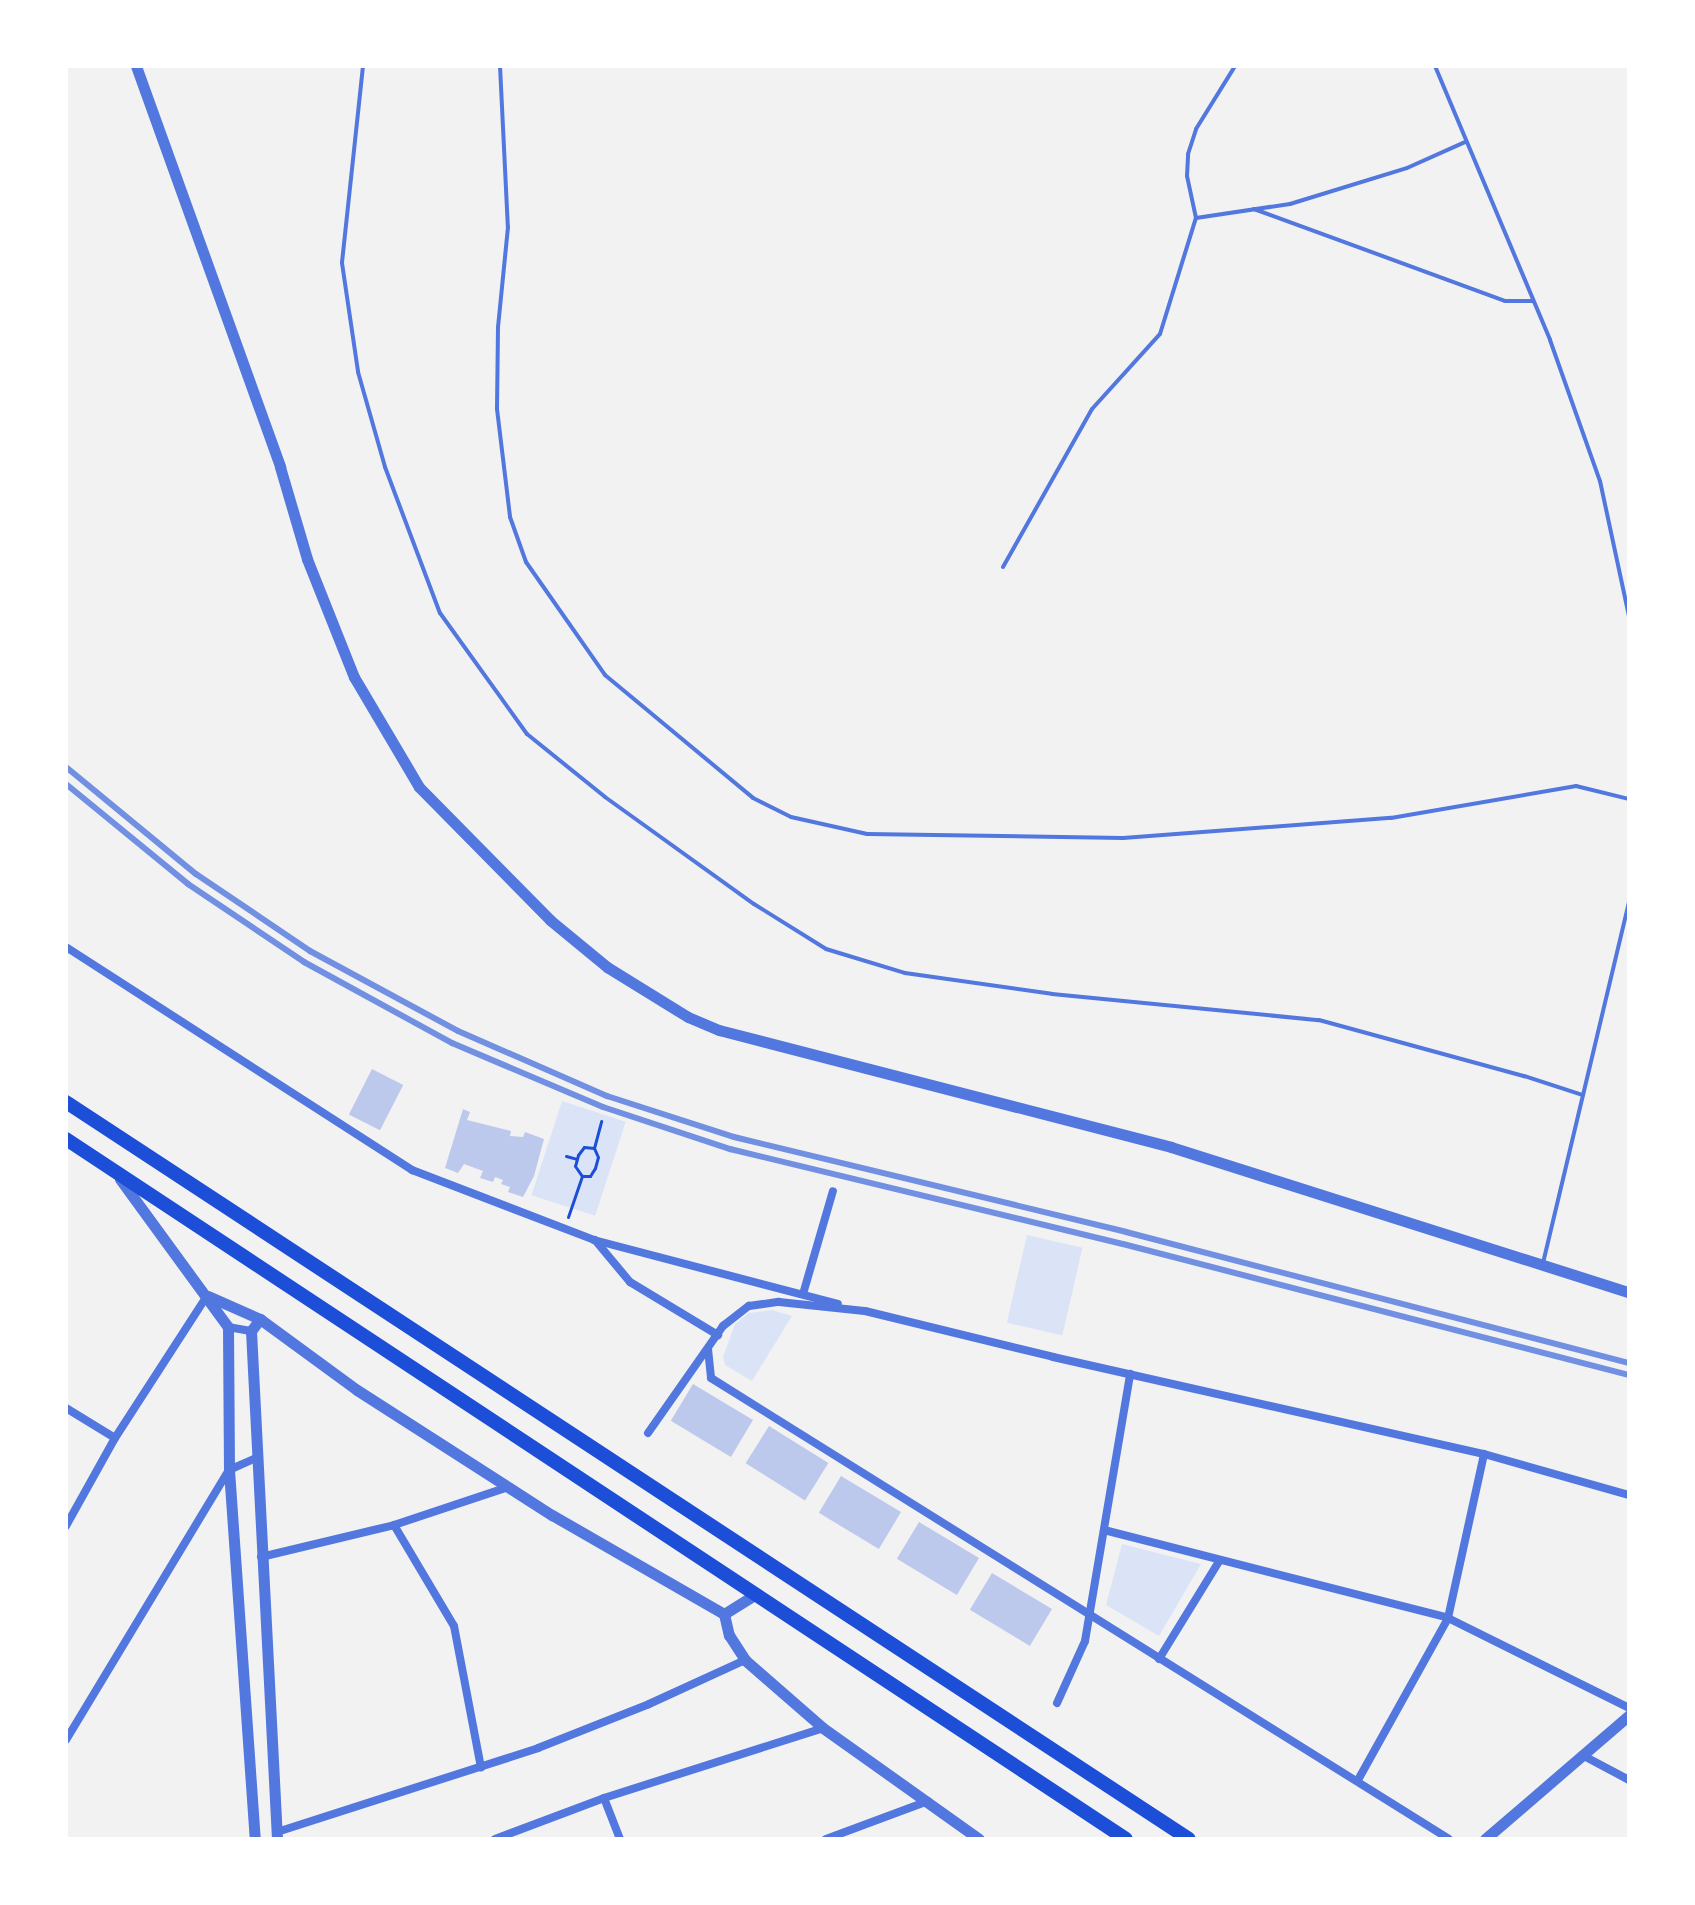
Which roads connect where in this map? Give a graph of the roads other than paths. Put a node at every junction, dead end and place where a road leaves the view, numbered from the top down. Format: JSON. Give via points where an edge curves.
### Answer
{"nodes":[{"id":1,"x":136,"y":66,"type":"edge"},
{"id":2,"x":363,"y":66,"type":"edge"},
{"id":3,"x":500,"y":66,"type":"edge"},
{"id":4,"x":1235,"y":66,"type":"edge"},
{"id":5,"x":1435,"y":66,"type":"edge"},
{"id":6,"x":1465,"y":142,"type":"junction"},
{"id":7,"x":1254,"y":209,"type":"junction"},
{"id":8,"x":1196,"y":218,"type":"junction"},
{"id":9,"x":1533,"y":301,"type":"junction"},
{"id":10,"x":1003,"y":567,"type":"dead end"},
{"id":11,"x":1629,"y":616,"type":"edge"},
{"id":12,"x":1629,"y":799,"type":"edge"},
{"id":13,"x":1629,"y":902,"type":"edge"},
{"id":14,"x":66,"y":947,"type":"edge"},
{"id":15,"x":1583,"y":1095,"type":"junction"},
{"id":16,"x":66,"y":1102,"type":"edge"},
{"id":17,"x":66,"y":1139,"type":"edge"},
{"id":18,"x":115,"y":1172,"type":"junction"},
{"id":19,"x":833,"y":1191,"type":"dead end"},
{"id":20,"x":594,"y":1240,"type":"junction"},
{"id":21,"x":1543,"y":1265,"type":"junction"},
{"id":22,"x":1629,"y":1292,"type":"edge"},
{"id":23,"x":803,"y":1294,"type":"junction"},
{"id":24,"x":208,"y":1296,"type":"junction"},
{"id":25,"x":865,"y":1311,"type":"junction"},
{"id":26,"x":260,"y":1319,"type":"junction"},
{"id":27,"x":228,"y":1327,"type":"junction"},
{"id":28,"x":251,"y":1331,"type":"junction"},
{"id":29,"x":718,"y":1335,"type":"junction"},
{"id":30,"x":708,"y":1349,"type":"junction"},
{"id":31,"x":1130,"y":1374,"type":"junction"},
{"id":32,"x":66,"y":1408,"type":"edge"},
{"id":33,"x":648,"y":1433,"type":"dead end"},
{"id":34,"x":115,"y":1438,"type":"junction"},
{"id":35,"x":1484,"y":1454,"type":"junction"},
{"id":36,"x":256,"y":1458,"type":"junction"},
{"id":37,"x":229,"y":1470,"type":"junction"},
{"id":38,"x":508,"y":1487,"type":"junction"},
{"id":39,"x":1629,"y":1495,"type":"edge"},
{"id":40,"x":394,"y":1525,"type":"junction"},
{"id":41,"x":66,"y":1526,"type":"edge"},
{"id":42,"x":1104,"y":1530,"type":"junction"},
{"id":43,"x":261,"y":1557,"type":"junction"},
{"id":44,"x":1220,"y":1560,"type":"junction"},
{"id":45,"x":756,"y":1594,"type":"junction"},
{"id":46,"x":724,"y":1614,"type":"junction"},
{"id":47,"x":1090,"y":1616,"type":"junction"},
{"id":48,"x":1448,"y":1618,"type":"junction"},
{"id":49,"x":1159,"y":1659,"type":"junction"},
{"id":50,"x":745,"y":1660,"type":"junction"},
{"id":51,"x":1057,"y":1703,"type":"dead end"},
{"id":52,"x":1629,"y":1708,"type":"edge"},
{"id":53,"x":1629,"y":1715,"type":"edge"},
{"id":54,"x":823,"y":1728,"type":"junction"},
{"id":55,"x":67,"y":1737,"type":"edge"},
{"id":56,"x":1582,"y":1755,"type":"junction"},
{"id":57,"x":481,"y":1767,"type":"junction"},
{"id":58,"x":1358,"y":1780,"type":"junction"},
{"id":59,"x":1629,"y":1780,"type":"edge"},
{"id":60,"x":604,"y":1798,"type":"junction"},
{"id":61,"x":928,"y":1801,"type":"junction"},
{"id":62,"x":277,"y":1836,"type":"edge"},
{"id":63,"x":255,"y":1839,"type":"edge"},
{"id":64,"x":495,"y":1839,"type":"edge"},
{"id":65,"x":620,"y":1839,"type":"edge"},
{"id":66,"x":826,"y":1839,"type":"edge"},
{"id":67,"x":979,"y":1839,"type":"edge"},
{"id":68,"x":1126,"y":1839,"type":"edge"},
{"id":69,"x":1189,"y":1839,"type":"edge"},
{"id":70,"x":1449,"y":1839,"type":"edge"},
{"id":71,"x":1485,"y":1839,"type":"edge"}],
"edges":[{"from":1,"to":21,"type":"street","via":[[280,467],[307,559],[354,677],[419,787],[550,920],[607,967],[719,1030],[1104,1128]]},
{"from":2,"to":15,"type":"lane","via":[[342,263],[358,372],[385,467],[440,613],[527,734],[605,797],[826,949],[905,973],[1052,994],[1319,1020]]},
{"from":3,"to":12,"type":"lane","via":[[508,227],[497,409],[514,528],[526,562],[605,675],[753,798],[791,817],[867,834],[1123,838],[1391,818],[1576,786]]},
{"from":4,"to":8,"type":"lane","via":[[1196,129],[1188,154]]},
{"from":5,"to":6,"type":"lane"},
{"from":6,"to":7,"type":"lane","via":[[1407,168],[1290,204]]},
{"from":6,"to":9,"type":"lane"},
{"from":7,"to":8,"type":"lane"},
{"from":7,"to":9,"type":"lane","via":[[1505,301]]},
{"from":8,"to":10,"type":"lane","via":[[1160,334],[1092,409]]},
{"from":9,"to":11,"type":"lane","via":[[1600,481]]},
{"from":13,"to":15,"type":"lane"},
{"from":14,"to":20,"type":"street","via":[[412,1170]]},
{"from":15,"to":21,"type":"lane"},
{"from":16,"to":69,"type":"highway"},
{"from":17,"to":18,"type":"highway"},
{"from":18,"to":24,"type":"street"},
{"from":18,"to":45,"type":"highway"},
{"from":19,"to":23,"type":"street"},
{"from":20,"to":23,"type":"street"},
{"from":20,"to":29,"type":"street","via":[[630,1282]]},
{"from":21,"to":22,"type":"street"},
{"from":23,"to":25,"type":"street"},
{"from":24,"to":26,"type":"street"},
{"from":24,"to":27,"type":"street"},
{"from":24,"to":34,"type":"street"},
{"from":25,"to":29,"type":"street","via":[[779,1302],[749,1306]]},
{"from":25,"to":31,"type":"street"},
{"from":26,"to":28,"type":"street"},
{"from":26,"to":38,"type":"street","via":[[357,1390]]},
{"from":27,"to":28,"type":"street"},
{"from":27,"to":37,"type":"street"},
{"from":28,"to":36,"type":"street"},
{"from":29,"to":30,"type":"street"},
{"from":30,"to":33,"type":"street"},
{"from":30,"to":47,"type":"street","via":[[711,1378]]},
{"from":31,"to":35,"type":"street"},
{"from":31,"to":42,"type":"street"},
{"from":32,"to":34,"type":"street"},
{"from":34,"to":41,"type":"street"},
{"from":35,"to":39,"type":"street"},
{"from":35,"to":48,"type":"street"},
{"from":36,"to":37,"type":"street"},
{"from":36,"to":43,"type":"street"},
{"from":37,"to":55,"type":"street"},
{"from":37,"to":63,"type":"street"},
{"from":38,"to":40,"type":"street"},
{"from":38,"to":46,"type":"street"},
{"from":40,"to":43,"type":"street"},
{"from":40,"to":57,"type":"street","via":[[454,1626]]},
{"from":42,"to":44,"type":"street"},
{"from":42,"to":47,"type":"street"},
{"from":43,"to":62,"type":"street"},
{"from":44,"to":48,"type":"street"},
{"from":44,"to":49,"type":"street"},
{"from":45,"to":46,"type":"street"},
{"from":45,"to":68,"type":"highway"},
{"from":46,"to":50,"type":"street","via":[[729,1635]]},
{"from":47,"to":49,"type":"street"},
{"from":47,"to":51,"type":"street","via":[[1085,1641]]},
{"from":48,"to":52,"type":"street"},
{"from":48,"to":58,"type":"street"},
{"from":49,"to":58,"type":"street"},
{"from":50,"to":54,"type":"street"},
{"from":50,"to":57,"type":"street","via":[[649,1704]]},
{"from":53,"to":56,"type":"street"},
{"from":54,"to":60,"type":"street"},
{"from":54,"to":61,"type":"street"},
{"from":56,"to":59,"type":"street"},
{"from":56,"to":71,"type":"street"},
{"from":57,"to":62,"type":"street"},
{"from":58,"to":70,"type":"street"},
{"from":60,"to":64,"type":"street"},
{"from":60,"to":65,"type":"street"},
{"from":61,"to":66,"type":"street"},
{"from":61,"to":67,"type":"street"}]}
